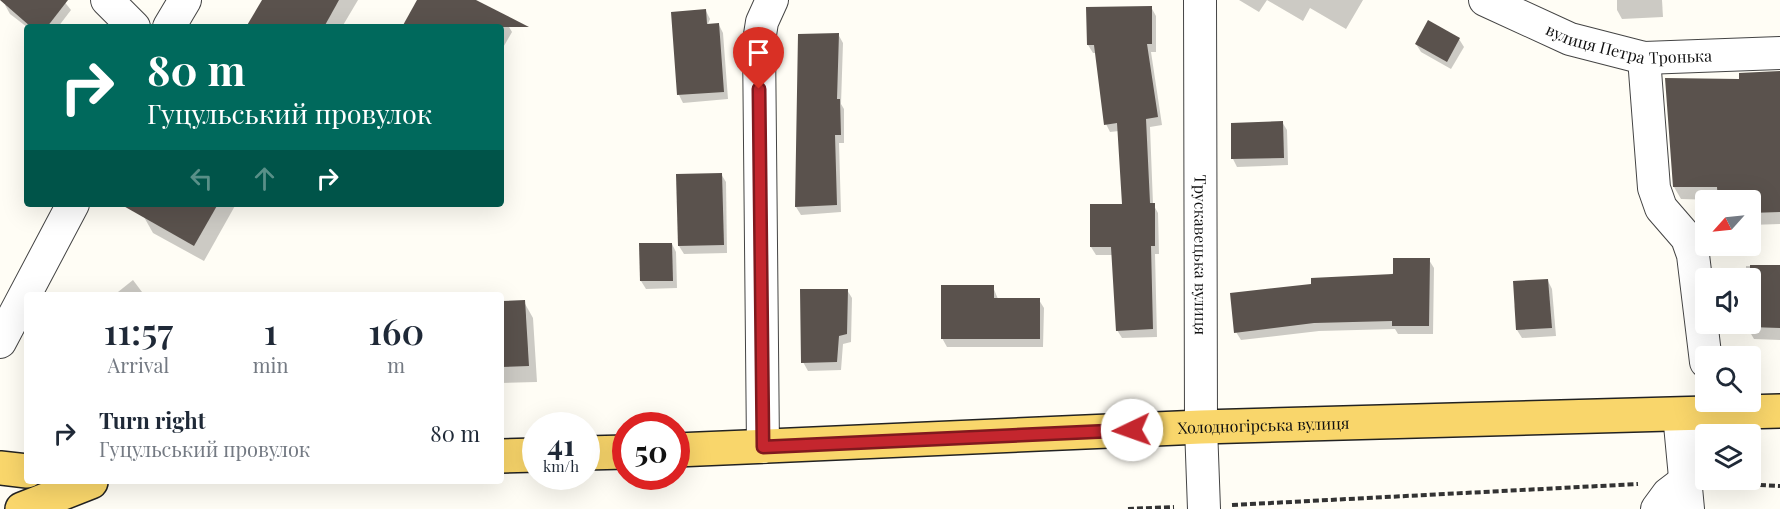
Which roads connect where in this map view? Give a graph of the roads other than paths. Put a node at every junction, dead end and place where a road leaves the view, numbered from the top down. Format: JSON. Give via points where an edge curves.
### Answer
{"nodes":[{"id":1,"x":107,"y":0,"type":"edge"},
{"id":2,"x":185,"y":0,"type":"edge"},
{"id":3,"x":772,"y":0,"type":"edge"},
{"id":4,"x":1200,"y":0,"type":"edge"},
{"id":5,"x":1485,"y":0,"type":"edge"},
{"id":6,"x":131,"y":24,"type":"edge"},
{"id":7,"x":171,"y":24,"type":"edge"},
{"id":8,"x":1780,"y":53,"type":"edge"},
{"id":9,"x":1644,"y":58,"type":"junction"},
{"id":10,"x":71,"y":207,"type":"edge"},
{"id":11,"x":26,"y":292,"type":"edge"},
{"id":12,"x":24,"y":297,"type":"edge"},
{"id":13,"x":0,"y":342,"type":"edge"},
{"id":14,"x":1704,"y":346,"type":"edge"},
{"id":15,"x":1695,"y":410,"type":"edge"},
{"id":16,"x":1761,"y":410,"type":"edge"},
{"id":17,"x":1780,"y":411,"type":"edge"},
{"id":18,"x":1679,"y":414,"type":"junction"},
{"id":19,"x":1201,"y":428,"type":"junction"},
{"id":20,"x":763,"y":447,"type":"junction"},
{"id":21,"x":690,"y":450,"type":"edge"},
{"id":22,"x":522,"y":455,"type":"edge"},
{"id":23,"x":504,"y":456,"type":"edge"},
{"id":24,"x":0,"y":468,"type":"edge"},
{"id":25,"x":24,"y":471,"type":"edge"},
{"id":26,"x":88,"y":484,"type":"edge"},
{"id":27,"x":1687,"y":495,"type":"edge"},
{"id":28,"x":1204,"y":508,"type":"edge"},
{"id":29,"x":22,"y":509,"type":"edge"},
{"id":30,"x":1658,"y":509,"type":"edge"}],
"edges":[{"from":1,"to":6,"type":"street"},
{"from":2,"to":7,"type":"street"},
{"from":3,"to":20,"type":"street","via":[[759,41]]},
{"from":4,"to":19,"type":"street","name":"Трускавецька вулиця"},
{"from":5,"to":9,"type":"street","name":"вулиця Петра Тронька","via":[[1570,39]]},
{"from":8,"to":9,"type":"street","name":"вулиця Петра Тронька"},
{"from":9,"to":14,"type":"street","via":[[1654,188],[1661,208],[1687,238],[1693,255]]},
{"from":10,"to":11,"type":"street"},
{"from":12,"to":13,"type":"street"},
{"from":15,"to":18,"type":"main road","name":"Холодногірська вулиця"},
{"from":16,"to":17,"type":"main road","name":"Холодногірська вулиця"},
{"from":18,"to":19,"type":"main road","name":"Холодногірська вулиця"},
{"from":18,"to":27,"type":"street"},
{"from":19,"to":20,"type":"main road","name":"Холодногірська вулиця"},
{"from":19,"to":28,"type":"street","name":"Трускавецька вулиця"},
{"from":20,"to":21,"type":"main road","name":"Холодногірська вулиця"},
{"from":22,"to":23,"type":"main road"},
{"from":24,"to":25,"type":"main road"},
{"from":26,"to":29,"type":"main road"},
{"from":27,"to":30,"type":"street","via":[[1668,494]]}]}
